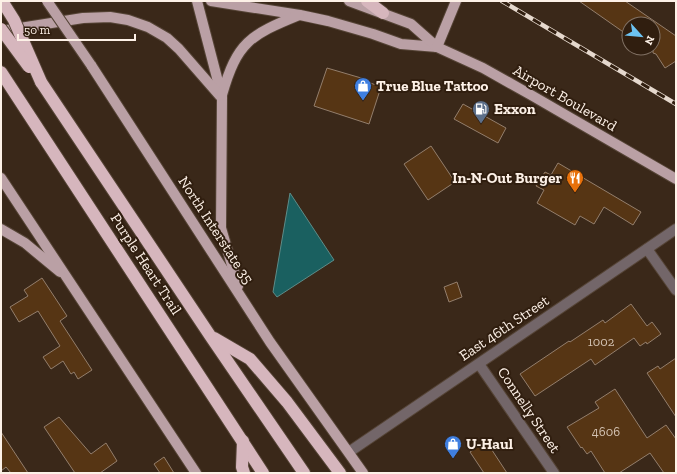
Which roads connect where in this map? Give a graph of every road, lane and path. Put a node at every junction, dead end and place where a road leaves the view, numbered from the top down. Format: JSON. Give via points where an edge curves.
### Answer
{"nodes":[{"id":1,"x":2,"y":1,"type":"edge"},
{"id":2,"x":47,"y":1,"type":"edge"},
{"id":3,"x":197,"y":1,"type":"edge"},
{"id":4,"x":211,"y":1,"type":"edge"},
{"id":5,"x":349,"y":1,"type":"edge"},
{"id":6,"x":367,"y":1,"type":"edge"},
{"id":7,"x":456,"y":1,"type":"edge"},
{"id":8,"x":383,"y":13,"type":"junction"},
{"id":9,"x":300,"y":15,"type":"junction"},
{"id":10,"x":1,"y":30,"type":"edge"},
{"id":11,"x":437,"y":47,"type":"junction"},
{"id":12,"x":3,"y":75,"type":"edge"},
{"id":13,"x":40,"y":82,"type":"junction"},
{"id":14,"x":222,"y":97,"type":"junction"},
{"id":15,"x":1,"y":178,"type":"edge"},
{"id":16,"x":676,"y":179,"type":"edge"},
{"id":17,"x":676,"y":229,"type":"edge"},
{"id":18,"x":1,"y":230,"type":"edge"},
{"id":19,"x":647,"y":249,"type":"junction"},
{"id":20,"x":68,"y":278,"type":"junction"},
{"id":21,"x":676,"y":290,"type":"edge"},
{"id":22,"x":241,"y":298,"type":"junction"},
{"id":23,"x":211,"y":337,"type":"junction"},
{"id":24,"x":479,"y":364,"type":"junction"},
{"id":25,"x":243,"y":441,"type":"junction"},
{"id":26,"x":349,"y":452,"type":"junction"},
{"id":27,"x":196,"y":473,"type":"edge"},
{"id":28,"x":244,"y":473,"type":"edge"},
{"id":29,"x":263,"y":473,"type":"edge"},
{"id":30,"x":304,"y":473,"type":"edge"},
{"id":31,"x":340,"y":473,"type":"edge"},
{"id":32,"x":363,"y":473,"type":"edge"},
{"id":33,"x":554,"y":473,"type":"edge"}],
"edges":[{"from":1,"to":13,"type":"highway","name":"Purple Heart Trail","bridge":true,"via":[[14,20]]},
{"from":2,"to":22,"type":"main road","name":"North Interstate 35","bridge":true},
{"from":3,"to":14,"type":"main road"},
{"from":4,"to":9,"type":"main road","name":"Airport Boulevard"},
{"from":5,"to":8,"type":"main road","name":"Airport Boulevard"},
{"from":6,"to":8,"type":"highway"},
{"from":7,"to":11,"type":"main road"},
{"from":8,"to":11,"type":"main road","name":"Airport Boulevard","via":[[411,24]]},
{"from":9,"to":11,"type":"main road","name":"Airport Boulevard","via":[[401,44]]},
{"from":9,"to":14,"type":"main road","via":[[262,31],[248,41],[228,74]]},
{"from":10,"to":13,"type":"highway","name":"Purple Heart Trail","bridge":true},
{"from":10,"to":14,"type":"main road","via":[[83,18],[110,17],[128,20],[148,27],[166,38]]},
{"from":11,"to":16,"type":"main road","name":"Airport Boulevard","via":[[483,68]]},
{"from":12,"to":25,"type":"highway","name":"Purple Heart Trail"},
{"from":13,"to":23,"type":"highway","name":"Purple Heart Trail"},
{"from":14,"to":22,"type":"main road","via":[[221,228]]},
{"from":15,"to":20,"type":"main road"},
{"from":17,"to":19,"type":"street","name":"East 46th Street"},
{"from":18,"to":20,"type":"main road","via":[[25,243]]},
{"from":19,"to":21,"type":"street"},
{"from":19,"to":24,"type":"street","name":"East 46th Street"},
{"from":20,"to":27,"type":"main road"},
{"from":22,"to":26,"type":"main road","name":"North Interstate 35"},
{"from":23,"to":30,"type":"highway","name":"Purple Heart Trail"},
{"from":23,"to":31,"type":"highway","via":[[250,359],[287,402]]},
{"from":24,"to":26,"type":"street","name":"East 46th Street"},
{"from":24,"to":33,"type":"street","name":"Connelly Street"},
{"from":25,"to":28,"type":"highway"},
{"from":25,"to":29,"type":"highway","name":"Purple Heart Trail"},
{"from":26,"to":32,"type":"main road","name":"North Interstate 35"}]}
